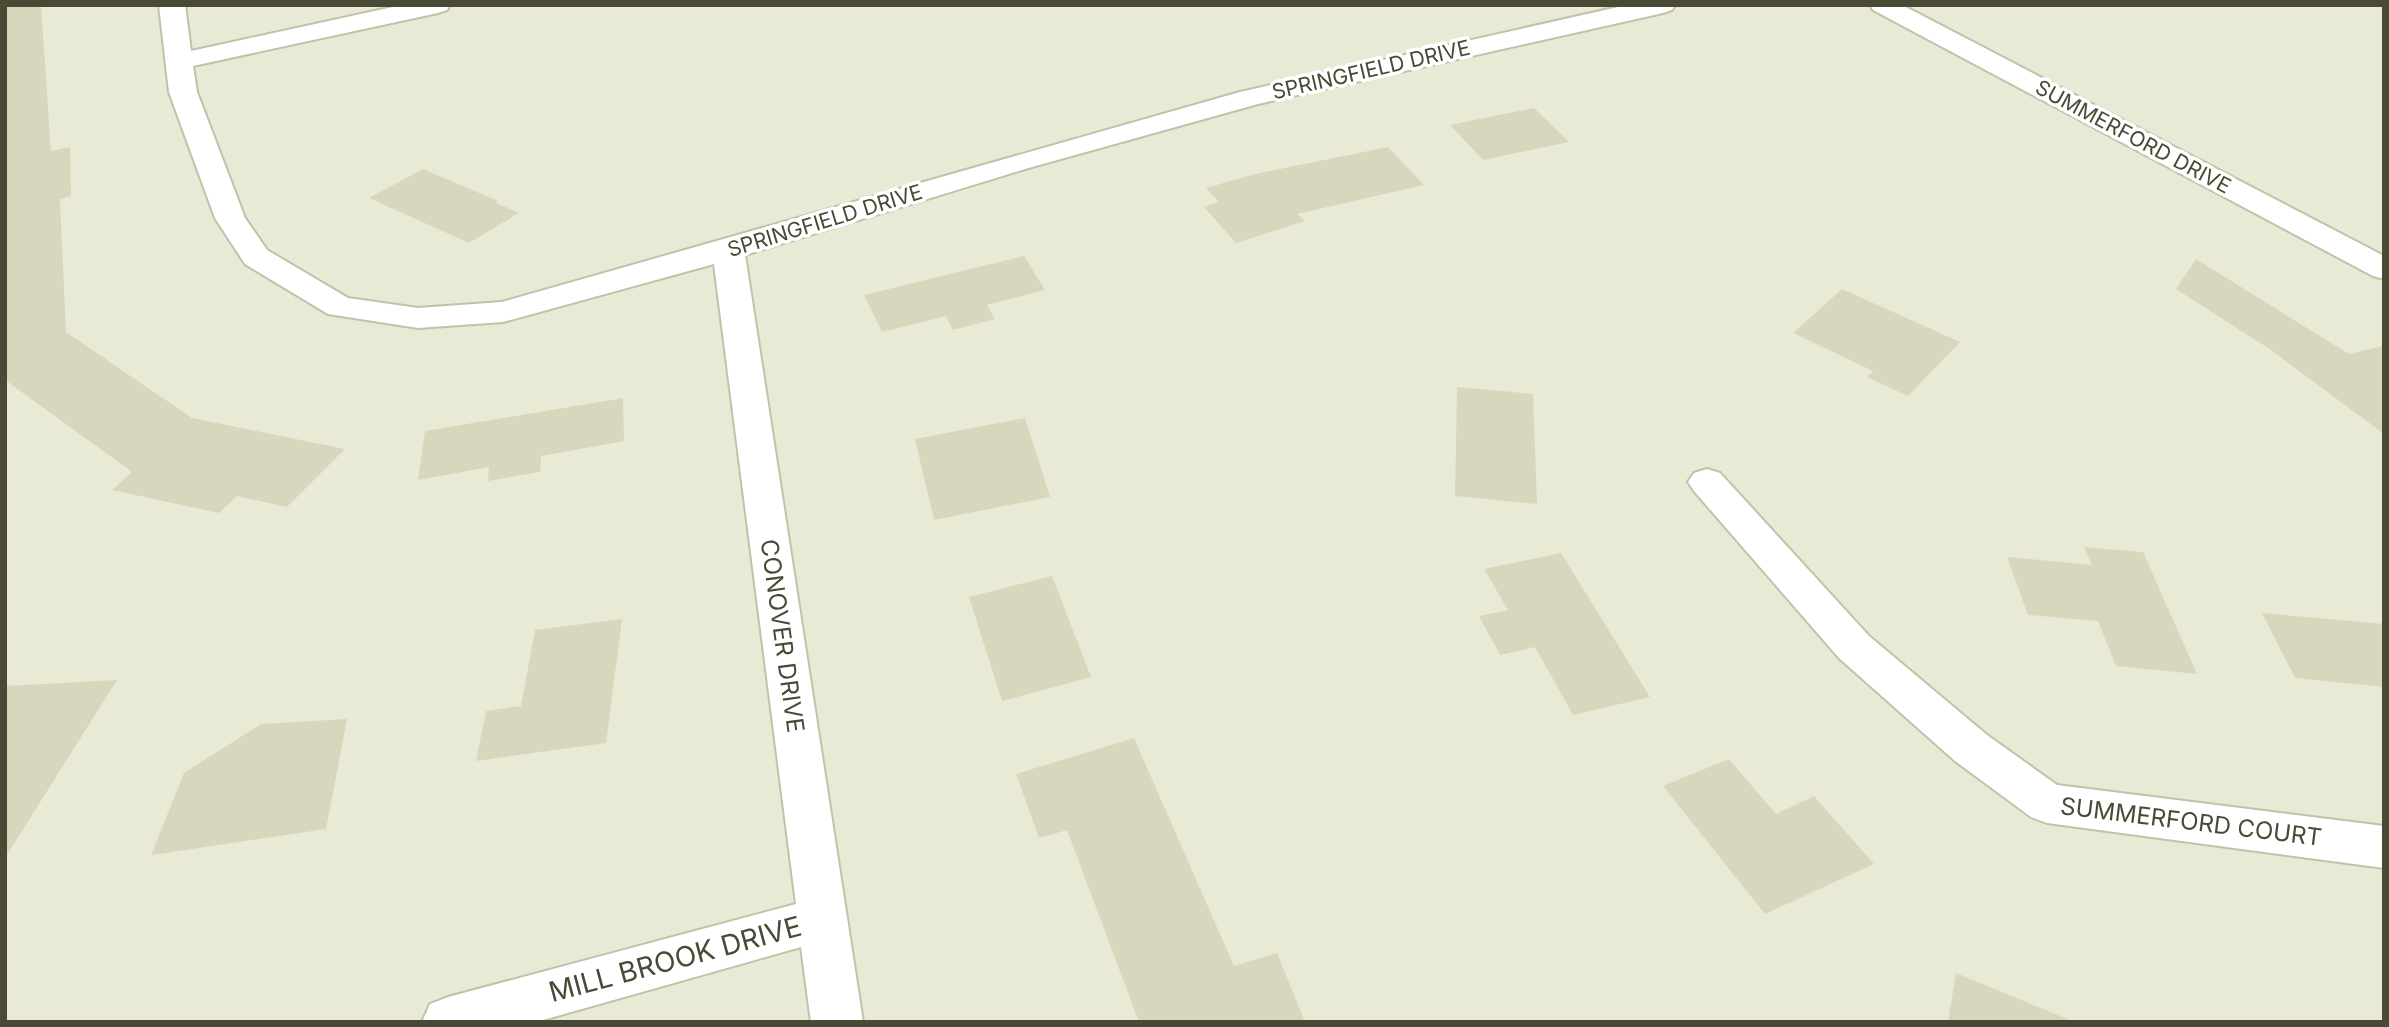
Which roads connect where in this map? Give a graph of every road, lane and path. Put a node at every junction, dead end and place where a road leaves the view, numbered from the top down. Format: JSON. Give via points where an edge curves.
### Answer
{"nodes":[{"id":1,"x":172,"y":5,"type":"edge"},
{"id":2,"x":438,"y":5,"type":"edge"},
{"id":3,"x":1662,"y":5,"type":"edge"},
{"id":4,"x":1882,"y":5,"type":"edge"},
{"id":5,"x":177,"y":62,"type":"junction"},
{"id":6,"x":728,"y":250,"type":"junction"},
{"id":7,"x":2384,"y":269,"type":"edge"},
{"id":8,"x":1707,"y":482,"type":"dead end"},
{"id":9,"x":2384,"y":847,"type":"edge"},
{"id":10,"x":821,"y":919,"type":"junction"},
{"id":11,"x":448,"y":1022,"type":"edge"},
{"id":12,"x":837,"y":1022,"type":"edge"}],
"edges":[{"from":1,"to":5,"type":"street","name":"SPRINGFIELD DRIVE"},
{"from":2,"to":5,"type":"street"},
{"from":3,"to":6,"type":"street","name":"SPRINGFIELD DRIVE","via":[[1250,98]]},
{"from":4,"to":7,"type":"street","name":"SUMMERFORD DRIVE"},
{"from":5,"to":6,"type":"street","name":"SPRINGFIELD DRIVE","via":[[183,92],[230,218],[256,257],[340,307],[418,318],[503,312]]},
{"from":6,"to":10,"type":"street","name":"CONOVER DRIVE"},
{"from":8,"to":9,"type":"street","name":"SUMMERFORD COURT","via":[[1854,647],[1971,748],[2047,803]]},
{"from":10,"to":11,"type":"street","name":"MILL BROOK DRIVE"},
{"from":10,"to":12,"type":"street","name":"CONOVER DRIVE"}]}
